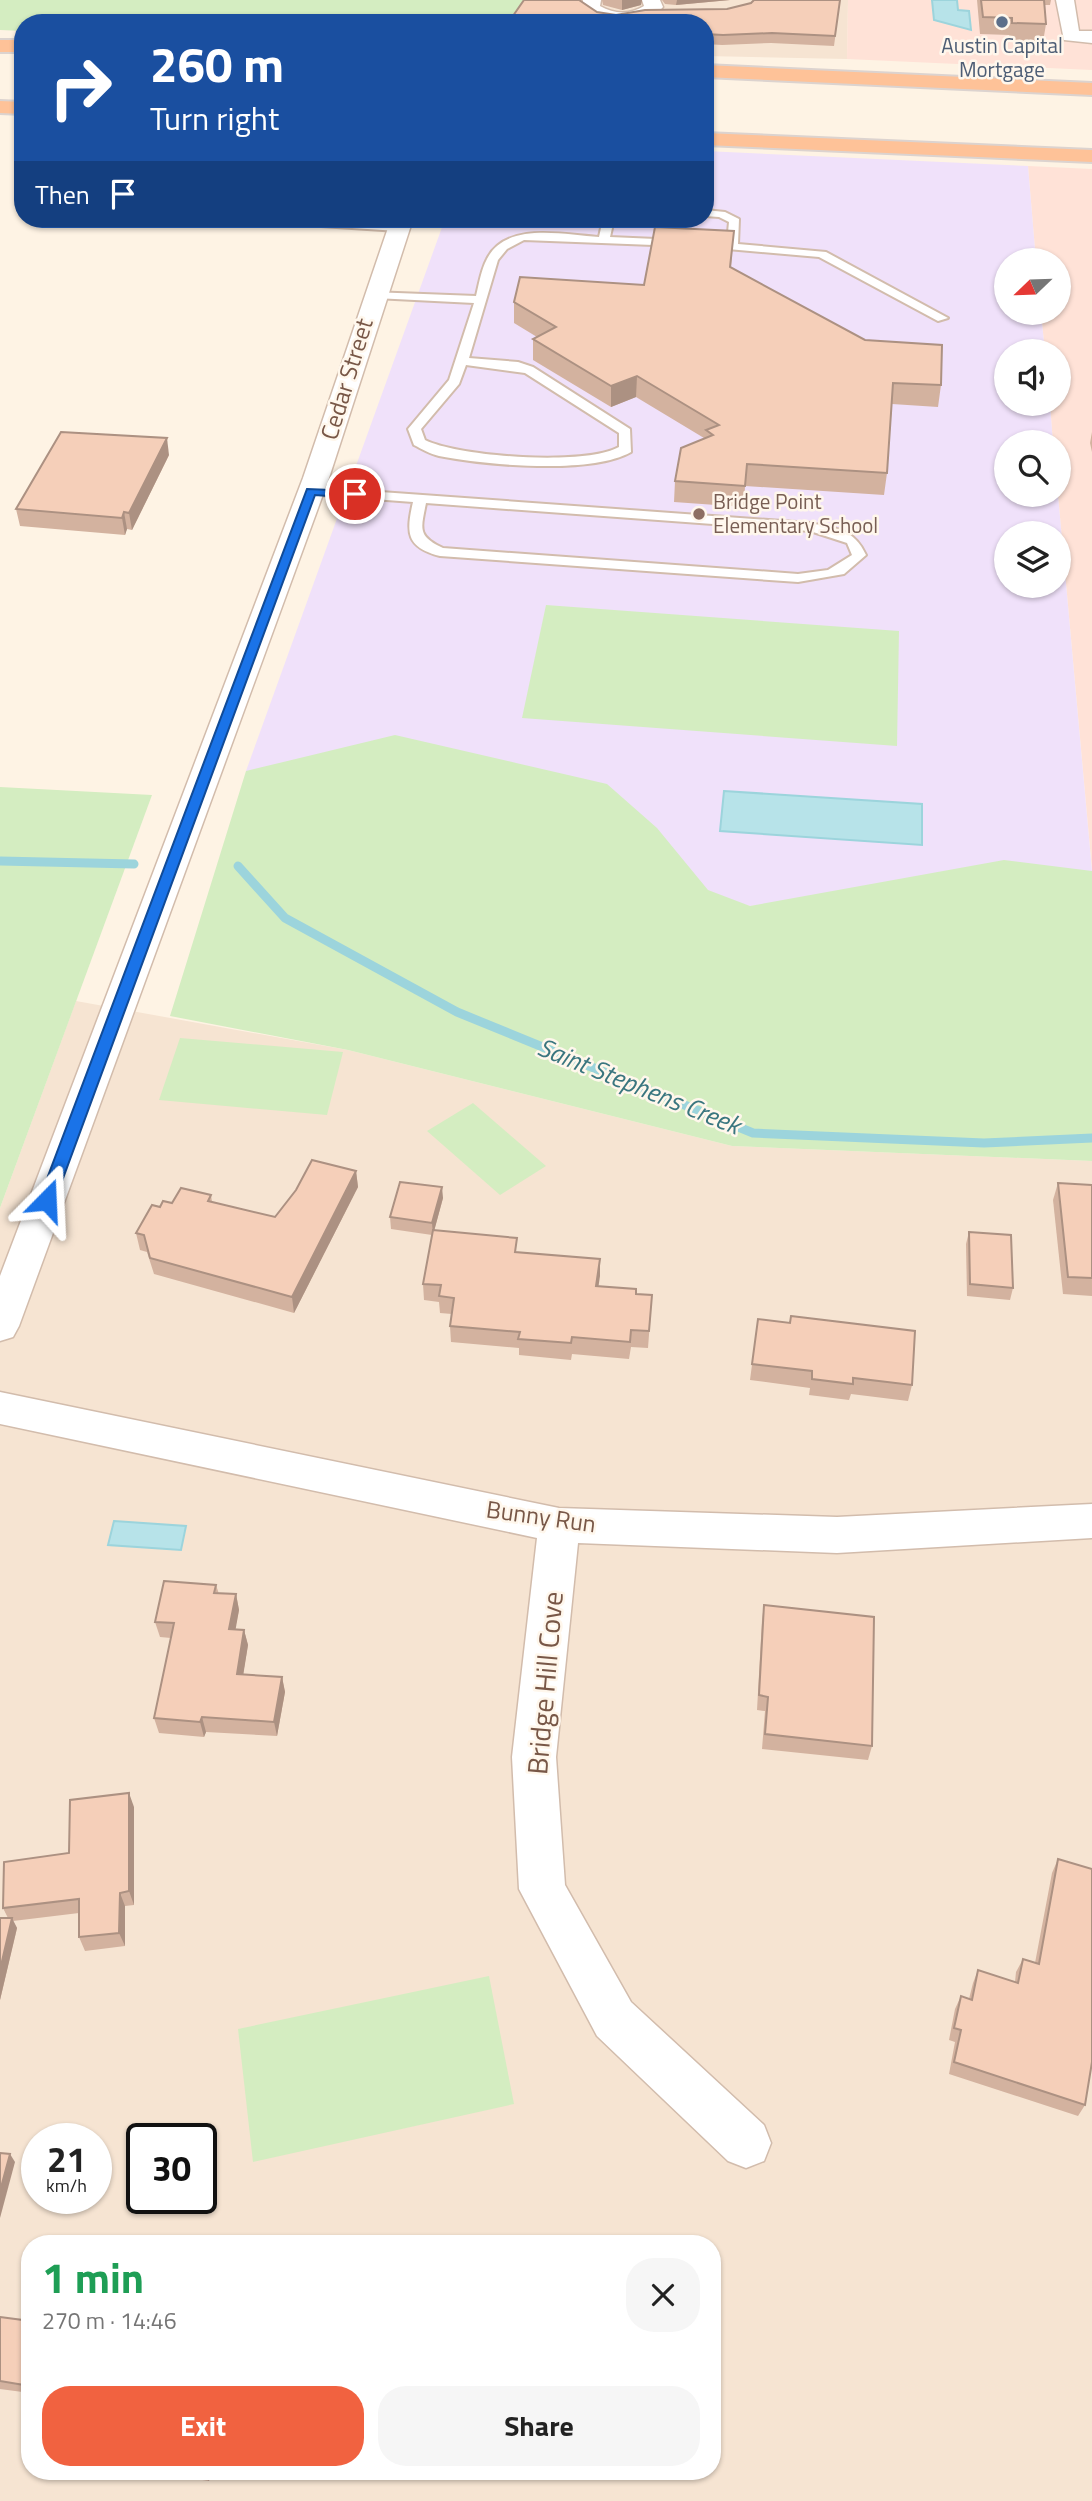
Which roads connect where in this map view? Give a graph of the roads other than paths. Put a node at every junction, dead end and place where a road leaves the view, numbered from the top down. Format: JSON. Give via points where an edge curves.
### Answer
{"nodes":[{"id":1,"x":592,"y":0,"type":"edge"},
{"id":2,"x":651,"y":5,"type":"edge"},
{"id":3,"x":1067,"y":7,"type":"edge"},
{"id":4,"x":604,"y":14,"type":"edge"},
{"id":5,"x":676,"y":14,"type":"edge"},
{"id":6,"x":1092,"y":15,"type":"edge"},
{"id":7,"x":1092,"y":37,"type":"edge"},
{"id":8,"x":714,"y":71,"type":"edge"},
{"id":9,"x":1092,"y":89,"type":"edge"},
{"id":10,"x":714,"y":139,"type":"edge"},
{"id":11,"x":1092,"y":156,"type":"edge"},
{"id":12,"x":714,"y":214,"type":"edge"},
{"id":13,"x":398,"y":228,"type":"edge"},
{"id":14,"x":606,"y":228,"type":"edge"},
{"id":15,"x":604,"y":239,"type":"junction"},
{"id":16,"x":732,"y":246,"type":"junction"},
{"id":17,"x":375,"y":294,"type":"junction"},
{"id":18,"x":481,"y":300,"type":"junction"},
{"id":19,"x":942,"y":318,"type":"dead end"},
{"id":20,"x":462,"y":361,"type":"junction"},
{"id":21,"x":311,"y":491,"type":"junction"},
{"id":22,"x":420,"y":499,"type":"junction"},
{"id":23,"x":0,"y":1326,"type":"edge"},
{"id":24,"x":0,"y":1408,"type":"edge"},
{"id":25,"x":1092,"y":1521,"type":"edge"},
{"id":26,"x":559,"y":1525,"type":"junction"},
{"id":27,"x":746,"y":2143,"type":"dead end"}],
"edges":[{"from":1,"to":4,"type":"street","via":[[590,8]]},
{"from":2,"to":5,"type":"street"},
{"from":3,"to":6,"type":"street"},
{"from":3,"to":7,"type":"street","via":[[1071,36]]},
{"from":8,"to":9,"type":"highway"},
{"from":10,"to":11,"type":"highway"},
{"from":12,"to":16,"type":"lane","via":[[735,221]]},
{"from":13,"to":17,"type":"street","name":"Cedar Street"},
{"from":14,"to":15,"type":"lane"},
{"from":15,"to":16,"type":"lane"},
{"from":15,"to":18,"type":"lane","via":[[542,236],[504,242],[494,253]]},
{"from":16,"to":19,"type":"lane","via":[[822,254]]},
{"from":17,"to":18,"type":"lane"},
{"from":17,"to":21,"type":"street","name":"Cedar Street"},
{"from":18,"to":20,"type":"lane"},
{"from":20,"to":20,"type":"lane","via":[[456,381],[414,429],[419,442],[427,447],[439,452],[577,461],[605,460],[626,449],[625,432],[529,370]]},
{"from":21,"to":22,"type":"lane"},
{"from":21,"to":23,"type":"street","name":"Cedar Street"},
{"from":22,"to":22,"type":"lane","via":[[414,529],[421,544],[440,552],[798,578],[832,575],[859,555],[853,541],[834,531],[810,527]]},
{"from":24,"to":26,"type":"street","name":"Bunny Run"},
{"from":25,"to":26,"type":"street","name":"Bunny Run","via":[[837,1535]]},
{"from":26,"to":27,"type":"street","name":"Bridge Hill Cove","via":[[534,1757],[542,1889],[614,2020]]}]}
